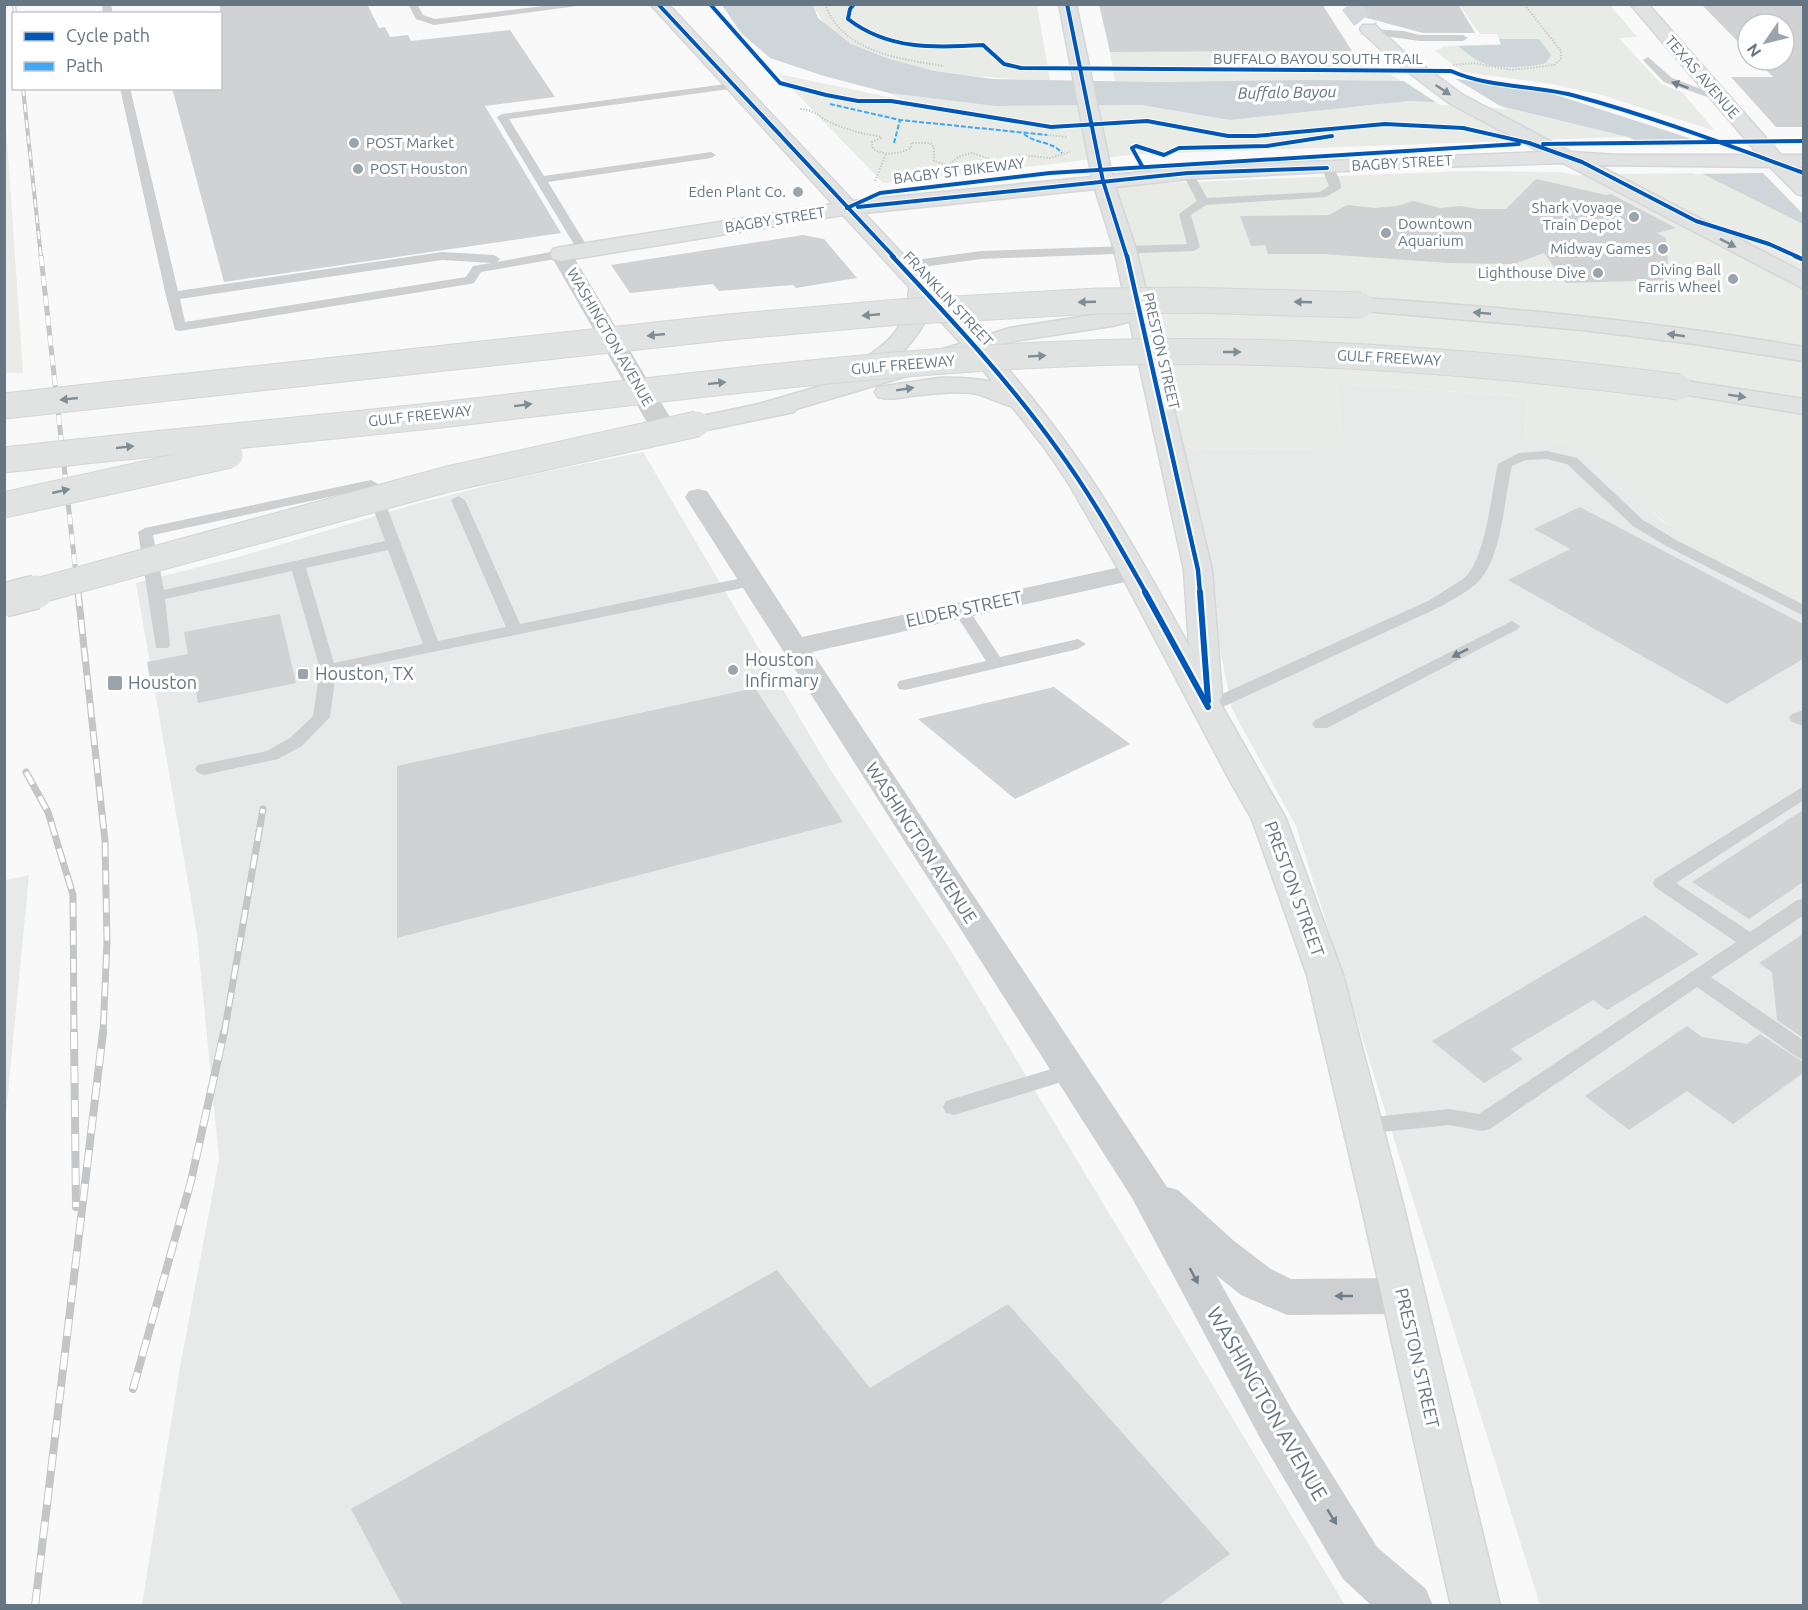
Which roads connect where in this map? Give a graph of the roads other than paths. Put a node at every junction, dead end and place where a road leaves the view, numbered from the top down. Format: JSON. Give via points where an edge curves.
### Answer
{"nodes":[{"id":1,"x":412,"y":4,"type":"edge"},
{"id":2,"x":588,"y":4,"type":"edge"},
{"id":3,"x":658,"y":4,"type":"edge"},
{"id":4,"x":1067,"y":4,"type":"edge"},
{"id":5,"x":1638,"y":4,"type":"edge"},
{"id":6,"x":1371,"y":30,"type":"joint"},
{"id":7,"x":1392,"y":51,"type":"junction"},
{"id":8,"x":1648,"y":60,"type":"dead end"},
{"id":9,"x":730,"y":82,"type":"junction"},
{"id":10,"x":125,"y":90,"type":"edge"},
{"id":11,"x":1720,"y":98,"type":"junction"},
{"id":12,"x":1803,"y":149,"type":"edge"},
{"id":13,"x":711,"y":155,"type":"dead end"},
{"id":14,"x":1770,"y":156,"type":"junction"},
{"id":15,"x":1564,"y":157,"type":"junction"},
{"id":16,"x":1803,"y":161,"type":"edge"},
{"id":17,"x":1327,"y":168,"type":"junction"},
{"id":18,"x":1188,"y":173,"type":"junction"},
{"id":19,"x":541,"y":180,"type":"junction"},
{"id":20,"x":1103,"y":181,"type":"junction"},
{"id":21,"x":1803,"y":190,"type":"edge"},
{"id":22,"x":1203,"y":202,"type":"junction"},
{"id":23,"x":847,"y":208,"type":"junction"},
{"id":24,"x":1125,"y":249,"type":"junction"},
{"id":25,"x":573,"y":252,"type":"junction"},
{"id":26,"x":901,"y":266,"type":"junction"},
{"id":27,"x":434,"y":271,"type":"junction"},
{"id":28,"x":1803,"y":282,"type":"edge"},
{"id":29,"x":920,"y":286,"type":"junction"},
{"id":30,"x":172,"y":296,"type":"junction"},
{"id":31,"x":1139,"y":312,"type":"junction"},
{"id":32,"x":977,"y":347,"type":"junction"},
{"id":33,"x":1803,"y":354,"type":"edge"},
{"id":34,"x":274,"y":377,"type":"junction"},
{"id":35,"x":16,"y":382,"type":"dead end"},
{"id":36,"x":812,"y":398,"type":"junction"},
{"id":37,"x":1022,"y":402,"type":"junction"},
{"id":38,"x":4,"y":406,"type":"edge"},
{"id":39,"x":1803,"y":406,"type":"edge"},
{"id":40,"x":764,"y":411,"type":"junction"},
{"id":41,"x":465,"y":412,"type":"junction"},
{"id":42,"x":658,"y":419,"type":"dead end"},
{"id":43,"x":4,"y":460,"type":"edge"},
{"id":44,"x":698,"y":497,"type":"dead end"},
{"id":45,"x":458,"y":500,"type":"dead end"},
{"id":46,"x":4,"y":505,"type":"edge"},
{"id":47,"x":393,"y":544,"type":"junction"},
{"id":48,"x":298,"y":565,"type":"junction"},
{"id":49,"x":1134,"y":572,"type":"junction"},
{"id":50,"x":752,"y":581,"type":"junction"},
{"id":51,"x":157,"y":596,"type":"junction"},
{"id":52,"x":4,"y":600,"type":"edge"},
{"id":53,"x":961,"y":609,"type":"junction"},
{"id":54,"x":1803,"y":611,"type":"edge"},
{"id":55,"x":1512,"y":626,"type":"dead end"},
{"id":56,"x":515,"y":630,"type":"junction"},
{"id":57,"x":1078,"y":644,"type":"dead end"},
{"id":58,"x":162,"y":645,"type":"dead end"},
{"id":59,"x":432,"y":647,"type":"junction"},
{"id":60,"x":795,"y":647,"type":"junction"},
{"id":61,"x":995,"y":662,"type":"junction"},
{"id":62,"x":328,"y":669,"type":"junction"},
{"id":63,"x":905,"y":685,"type":"dead end"},
{"id":64,"x":1208,"y":707,"type":"junction"},
{"id":65,"x":1803,"y":715,"type":"edge"},
{"id":66,"x":1803,"y":721,"type":"edge"},
{"id":67,"x":1322,"y":724,"type":"dead end"},
{"id":68,"x":204,"y":769,"type":"dead end"},
{"id":69,"x":1803,"y":792,"type":"edge"},
{"id":70,"x":1802,"y":909,"type":"edge"},
{"id":71,"x":1750,"y":942,"type":"junction"},
{"id":72,"x":1698,"y":978,"type":"junction"},
{"id":73,"x":1803,"y":1052,"type":"edge"},
{"id":74,"x":1071,"y":1071,"type":"junction"},
{"id":75,"x":954,"y":1107,"type":"dead end"},
{"id":76,"x":1363,"y":1126,"type":"junction"},
{"id":77,"x":1146,"y":1187,"type":"junction"},
{"id":78,"x":1402,"y":1296,"type":"junction"},
{"id":79,"x":1409,"y":1605,"type":"edge"},
{"id":80,"x":1476,"y":1605,"type":"edge"}],
"edges":[{"from":1,"to":2,"type":"lane","via":[[419,17],[434,22]]},
{"from":3,"to":9,"type":"main road","name":"FRANKLIN STREET"},
{"from":4,"to":20,"type":"main road","name":"PRESTON STREET"},
{"from":5,"to":11,"type":"main road","name":"TEXAS AVENUE"},
{"from":6,"to":7,"type":"main road"},
{"from":6,"to":7,"type":"lane","via":[[1465,40],[1420,42]]},
{"from":7,"to":15,"type":"main road","one_way":true,"via":[[1456,99]]},
{"from":11,"to":8,"type":"lane","one_way":true,"via":[[1668,80]]},
{"from":9,"to":19,"type":"lane","via":[[502,117]]},
{"from":9,"to":23,"type":"main road","name":"FRANKLIN STREET"},
{"from":10,"to":30,"type":"lane"},
{"from":11,"to":14,"type":"main road","name":"TEXAS AVENUE"},
{"from":12,"to":14,"type":"main road","name":"BAGBY STREET"},
{"from":13,"to":19,"type":"lane"},
{"from":14,"to":15,"type":"main road","name":"BAGBY STREET","via":[[1618,161]]},
{"from":14,"to":16,"type":"main road","name":"BAGBY STREET"},
{"from":14,"to":21,"type":"main road","name":"TEXAS AVENUE"},
{"from":15,"to":17,"type":"main road","name":"BAGBY STREET"},
{"from":15,"to":28,"type":"main road","one_way":true},
{"from":17,"to":18,"type":"main road","name":"BAGBY STREET"},
{"from":17,"to":22,"type":"lane","via":[[1335,188],[1322,195]]},
{"from":18,"to":20,"type":"main road","name":"BAGBY STREET"},
{"from":18,"to":22,"type":"lane"},
{"from":19,"to":25,"type":"lane"},
{"from":20,"to":23,"type":"main road","name":"BAGBY STREET"},
{"from":20,"to":24,"type":"main road","name":"PRESTON STREET"},
{"from":22,"to":24,"type":"lane","via":[[1185,214],[1194,247]]},
{"from":23,"to":25,"type":"main road","name":"BAGBY STREET"},
{"from":23,"to":26,"type":"main road","name":"FRANKLIN STREET"},
{"from":24,"to":26,"type":"lane","via":[[981,255]]},
{"from":24,"to":31,"type":"main road","name":"PRESTON STREET"},
{"from":25,"to":27,"type":"lane","via":[[480,261],[454,255]]},
{"from":25,"to":27,"type":"lane","via":[[477,269],[470,280]]},
{"from":25,"to":42,"type":"street","name":"WASHINGTON AVENUE"},
{"from":26,"to":29,"type":"main road","name":"FRANKLIN STREET"},
{"from":27,"to":30,"type":"lane"},
{"from":27,"to":30,"type":"lane","via":[[180,327]]},
{"from":29,"to":32,"type":"main road","name":"FRANKLIN STREET"},
{"from":29,"to":36,"type":"main road","via":[[918,311],[906,334],[882,360],[854,379]]},
{"from":31,"to":32,"type":"main road","via":[[1010,335]]},
{"from":31,"to":64,"type":"main road","name":"PRESTON STREET","via":[[1198,570]]},
{"from":32,"to":36,"type":"main road"},
{"from":32,"to":37,"type":"main road","name":"FRANKLIN STREET"},
{"from":33,"to":34,"type":"main road","one_way":true,"bridge":true,"via":[[1653,331],[1461,311],[1263,301],[1098,301],[798,321]]},
{"from":34,"to":35,"type":"main road","bridge":true},
{"from":34,"to":38,"type":"main road","one_way":true,"bridge":true},
{"from":36,"to":40,"type":"main road"},
{"from":40,"to":37,"type":"main road","one_way":true,"via":[[945,384],[986,388]]},
{"from":37,"to":49,"type":"main road","name":"FRANKLIN STREET","via":[[1082,484]]},
{"from":41,"to":39,"type":"main road","name":"GULF FREEWAY","one_way":true,"bridge":true,"via":[[860,368],[1046,355],[1196,352],[1478,363]]},
{"from":40,"to":52,"type":"main road","bridge":true,"via":[[469,474]]},
{"from":43,"to":41,"type":"main road","name":"GULF FREEWAY","one_way":true,"bridge":true},
{"from":46,"to":41,"type":"main road","one_way":true,"bridge":true,"via":[[196,462]]},
{"from":44,"to":50,"type":"street","name":"WASHINGTON AVENUE"},
{"from":45,"to":56,"type":"lane"},
{"from":47,"to":48,"type":"lane"},
{"from":47,"to":51,"type":"lane","via":[[371,484],[145,532]]},
{"from":47,"to":59,"type":"lane"},
{"from":48,"to":51,"type":"lane"},
{"from":48,"to":62,"type":"lane"},
{"from":49,"to":53,"type":"street","name":"ELDER STREET"},
{"from":49,"to":64,"type":"main road","name":"FRANKLIN STREET"},
{"from":50,"to":56,"type":"lane"},
{"from":50,"to":60,"type":"street","name":"WASHINGTON AVENUE"},
{"from":51,"to":58,"type":"lane"},
{"from":53,"to":60,"type":"street","name":"ELDER STREET"},
{"from":53,"to":61,"type":"lane"},
{"from":54,"to":64,"type":"lane","via":[[1638,523],[1572,461],[1547,455],[1524,456],[1504,464],[1486,548],[1474,579],[1436,603]]},
{"from":55,"to":67,"type":"lane","one_way":true},
{"from":56,"to":59,"type":"lane"},
{"from":57,"to":61,"type":"lane"},
{"from":59,"to":62,"type":"lane"},
{"from":60,"to":74,"type":"street","name":"WASHINGTON AVENUE"},
{"from":61,"to":63,"type":"lane"},
{"from":62,"to":68,"type":"lane","via":[[321,717],[296,742],[272,755]]},
{"from":64,"to":76,"type":"main road","name":"PRESTON STREET","via":[[1269,819],[1325,975]]},
{"from":65,"to":66,"type":"lane","via":[[1798,718]]},
{"from":69,"to":71,"type":"lane","via":[[1662,883]]},
{"from":70,"to":71,"type":"lane"},
{"from":71,"to":72,"type":"lane"},
{"from":72,"to":73,"type":"lane"},
{"from":72,"to":76,"type":"lane","via":[[1482,1122],[1449,1117]]},
{"from":74,"to":75,"type":"lane"},
{"from":74,"to":77,"type":"street","name":"WASHINGTON AVENUE"},
{"from":76,"to":78,"type":"main road","name":"PRESTON STREET"},
{"from":78,"to":77,"type":"street","name":"WASHINGTON AVENUE","one_way":true,"via":[[1287,1297],[1256,1282]]},
{"from":77,"to":79,"type":"street","name":"WASHINGTON AVENUE","one_way":true,"via":[[1276,1424],[1360,1563]]},
{"from":78,"to":80,"type":"main road","name":"PRESTON STREET"}]}
